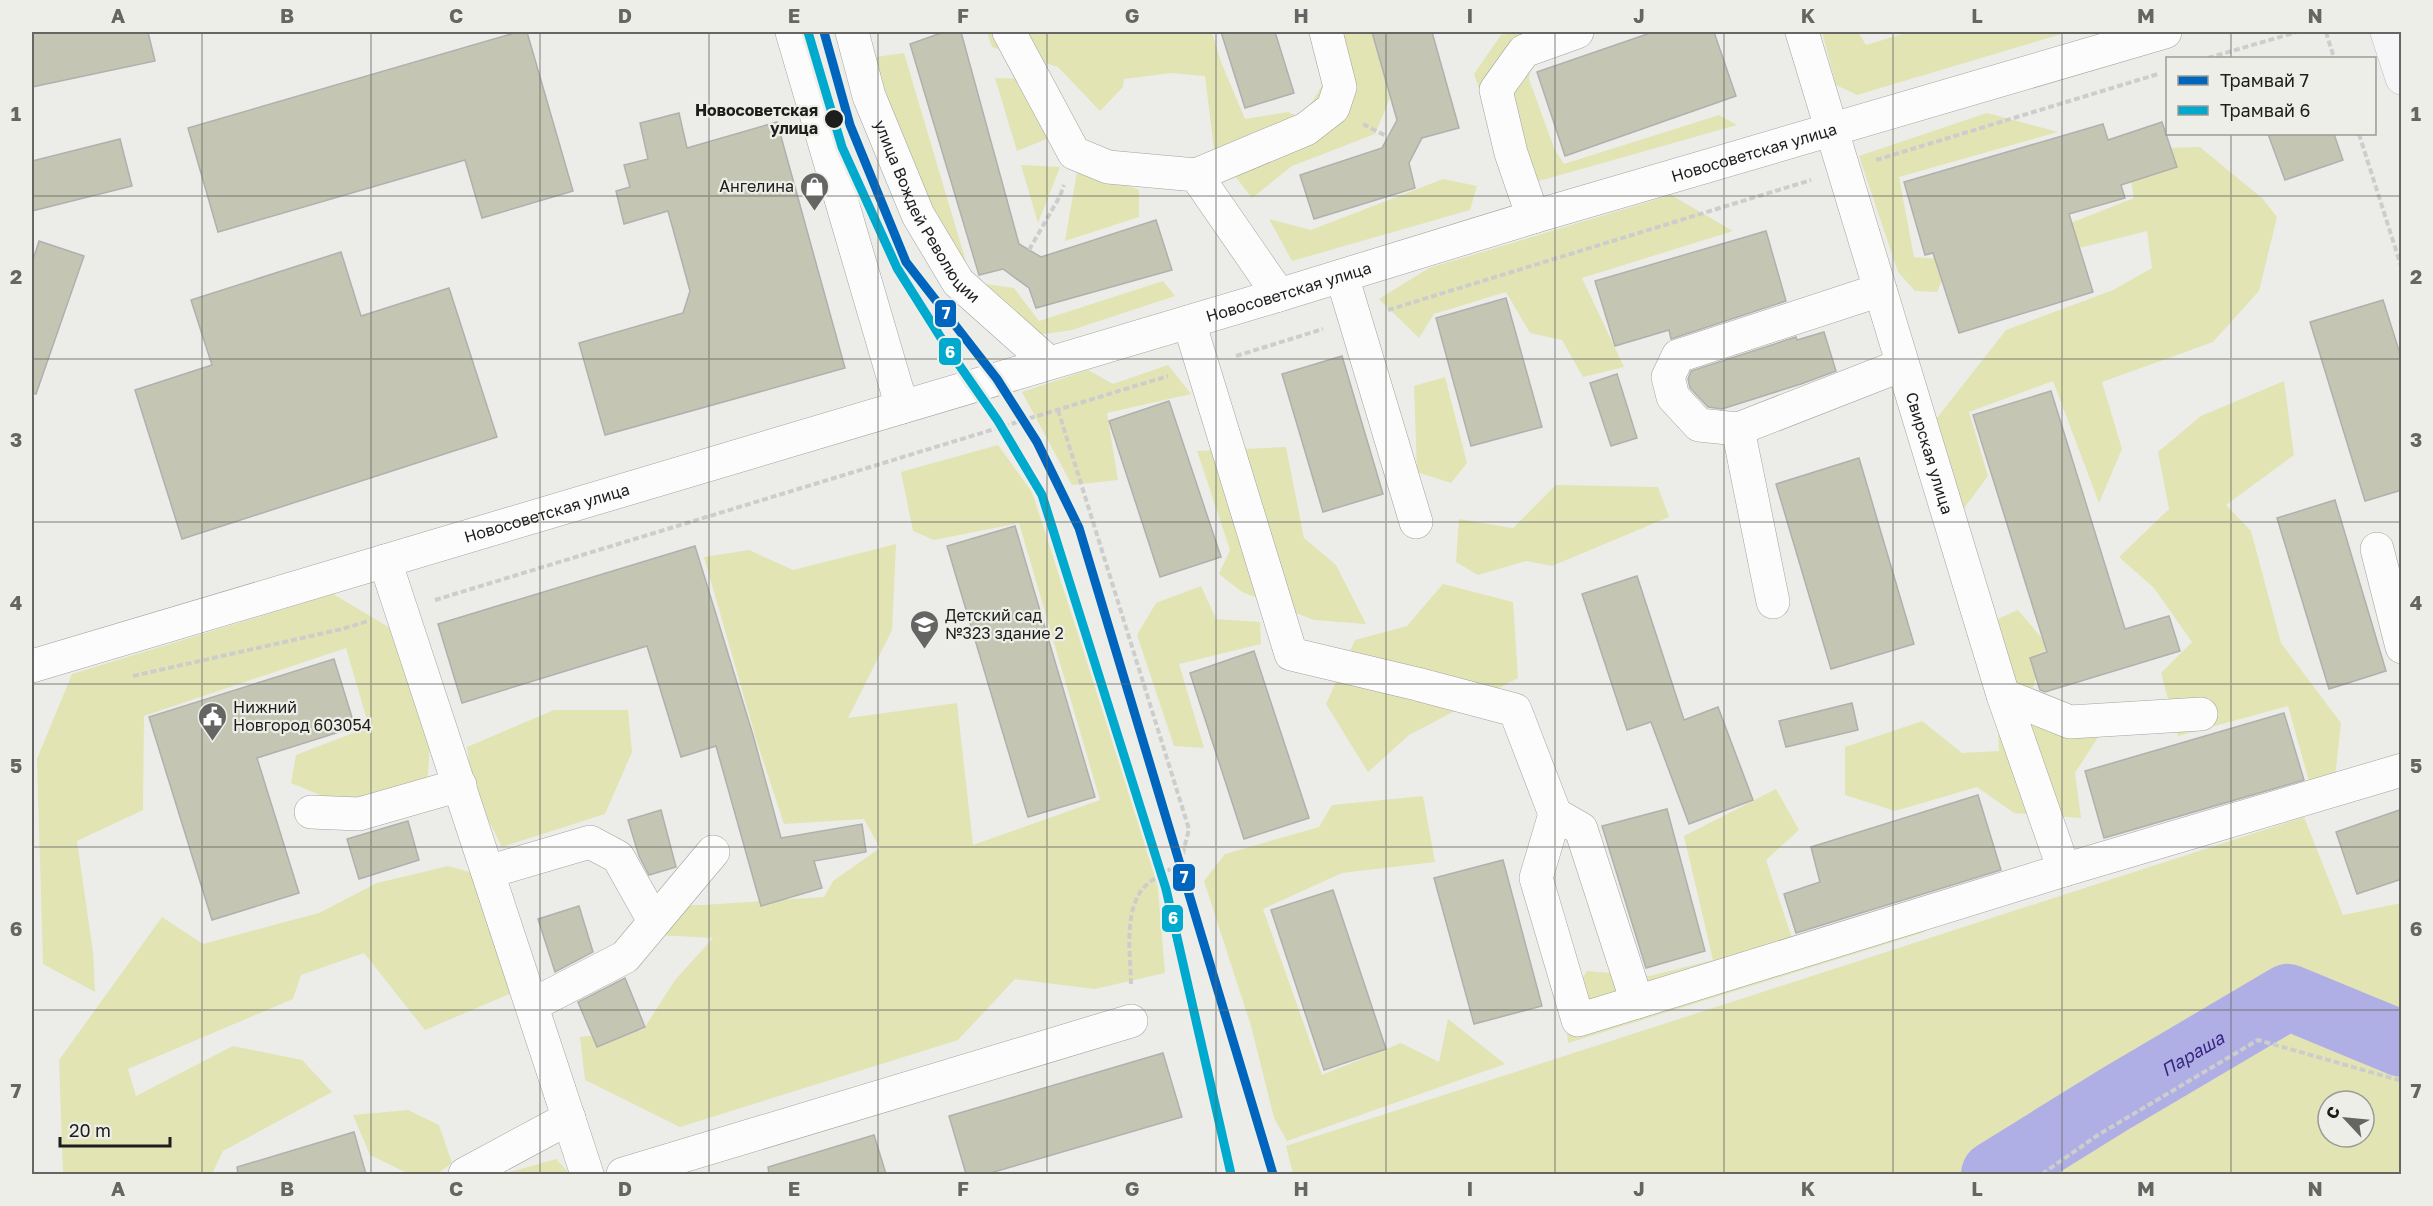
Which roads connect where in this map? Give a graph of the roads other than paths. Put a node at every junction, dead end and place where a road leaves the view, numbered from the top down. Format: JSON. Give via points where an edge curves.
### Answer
{"nodes":[{"id":1,"x":792,"y":32,"type":"edge"},
{"id":2,"x":852,"y":32,"type":"edge"},
{"id":3,"x":1009,"y":32,"type":"edge"},
{"id":4,"x":1326,"y":32,"type":"edge"},
{"id":5,"x":1577,"y":32,"type":"edge"},
{"id":6,"x":1802,"y":32,"type":"edge"},
{"id":7,"x":2165,"y":32,"type":"edge"},
{"id":8,"x":2388,"y":32,"type":"edge"},
{"id":9,"x":2402,"y":78,"type":"edge"},
{"id":10,"x":1832,"y":131,"type":"junction"},
{"id":11,"x":1196,"y":175,"type":"junction"},
{"id":12,"x":1533,"y":216,"type":"junction"},
{"id":13,"x":1342,"y":276,"type":"junction"},
{"id":14,"x":1880,"y":290,"type":"junction"},
{"id":15,"x":1279,"y":295,"type":"junction"},
{"id":16,"x":1189,"y":322,"type":"junction"},
{"id":17,"x":1049,"y":363,"type":"junction"},
{"id":18,"x":1902,"y":365,"type":"junction"},
{"id":19,"x":902,"y":407,"type":"junction"},
{"id":20,"x":1738,"y":429,"type":"junction"},
{"id":21,"x":1416,"y":522,"type":"dead end"},
{"id":22,"x":2377,"y":549,"type":"dead end"},
{"id":23,"x":385,"y":561,"type":"junction"},
{"id":24,"x":1773,"y":602,"type":"dead end"},
{"id":25,"x":2402,"y":648,"type":"edge"},
{"id":26,"x":32,"y":666,"type":"edge"},
{"id":27,"x":2002,"y":694,"type":"junction"},
{"id":28,"x":2200,"y":714,"type":"dead end"},
{"id":29,"x":2402,"y":770,"type":"edge"},
{"id":30,"x":460,"y":785,"type":"junction"},
{"id":31,"x":311,"y":812,"type":"dead end"},
{"id":32,"x":1555,"y":814,"type":"junction"},
{"id":33,"x":713,"y":852,"type":"dead end"},
{"id":34,"x":2064,"y":870,"type":"junction"},
{"id":35,"x":488,"y":872,"type":"junction"},
{"id":36,"x":654,"y":921,"type":"junction"},
{"id":37,"x":1637,"y":1002,"type":"junction"},
{"id":38,"x":532,"y":1005,"type":"junction"},
{"id":39,"x":1131,"y":1021,"type":"road end"},
{"id":40,"x":569,"y":1118,"type":"junction"},
{"id":41,"x":465,"y":1174,"type":"edge"},
{"id":42,"x":587,"y":1174,"type":"edge"},
{"id":43,"x":623,"y":1174,"type":"edge"}],
"edges":[{"from":1,"to":19,"type":"street"},
{"from":2,"to":17,"type":"street","name":"улица Вождей Революции","via":[[869,96],[918,215],[958,282]]},
{"from":3,"to":11,"type":"street","via":[[1074,153],[1108,166]]},
{"from":4,"to":11,"type":"street","via":[[1340,87],[1333,108],[1306,129]]},
{"from":5,"to":12,"type":"street","via":[[1524,51],[1496,90],[1511,153]]},
{"from":6,"to":10,"type":"street","name":"Свирская улица"},
{"from":7,"to":10,"type":"street","name":"Новосоветская улица"},
{"from":8,"to":9,"type":"main road"},
{"from":10,"to":12,"type":"street","name":"Новосоветская улица"},
{"from":10,"to":14,"type":"street","name":"Свирская улица"},
{"from":11,"to":15,"type":"street"},
{"from":12,"to":13,"type":"street","name":"Новосоветская улица"},
{"from":13,"to":15,"type":"street","name":"Новосоветская улица"},
{"from":13,"to":21,"type":"street"},
{"from":14,"to":18,"type":"street","name":"Свирская улица"},
{"from":14,"to":20,"type":"street","via":[[1678,356],[1668,377],[1673,397],[1699,425]]},
{"from":15,"to":16,"type":"street","name":"Новосоветская улица"},
{"from":16,"to":17,"type":"street","name":"Новосоветская улица"},
{"from":16,"to":32,"type":"street","via":[[1290,654],[1515,710]]},
{"from":17,"to":19,"type":"street","name":"Новосоветская улица"},
{"from":18,"to":20,"type":"street"},
{"from":18,"to":27,"type":"street","name":"Свирская улица"},
{"from":19,"to":23,"type":"street","name":"Новосоветская улица"},
{"from":20,"to":24,"type":"street"},
{"from":22,"to":25,"type":"street"},
{"from":23,"to":26,"type":"street","name":"Новосоветская улица"},
{"from":23,"to":30,"type":"street"},
{"from":27,"to":28,"type":"street","via":[[2070,722]]},
{"from":27,"to":34,"type":"street","name":"Свирская улица"},
{"from":29,"to":34,"type":"street"},
{"from":30,"to":31,"type":"street","via":[[359,814]]},
{"from":30,"to":35,"type":"street"},
{"from":32,"to":37,"type":"street","via":[[1581,829]]},
{"from":32,"to":37,"type":"street","via":[[1536,878],[1578,1020]]},
{"from":33,"to":36,"type":"street"},
{"from":34,"to":37,"type":"street"},
{"from":35,"to":36,"type":"street","via":[[590,842],[618,857]]},
{"from":35,"to":38,"type":"street"},
{"from":36,"to":38,"type":"street","via":[[625,957]]},
{"from":38,"to":40,"type":"street"},
{"from":39,"to":43,"type":"street"},
{"from":40,"to":41,"type":"street"},
{"from":40,"to":42,"type":"street"}]}
